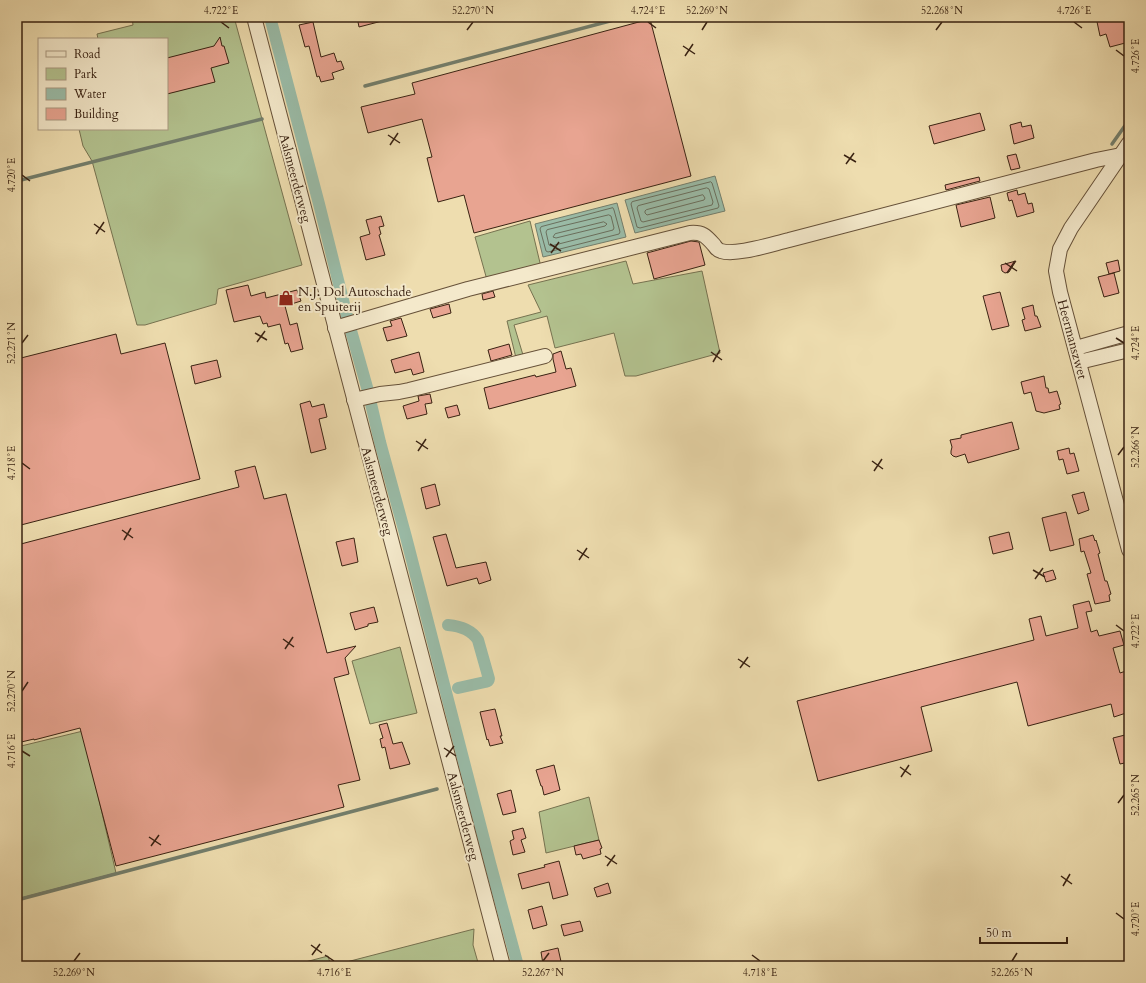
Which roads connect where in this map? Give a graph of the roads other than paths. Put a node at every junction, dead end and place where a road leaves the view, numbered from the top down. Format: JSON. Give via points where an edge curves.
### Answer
{"nodes":[{"id":1,"x":254,"y":17,"type":"edge"},
{"id":2,"x":1125,"y":149,"type":"edge"},
{"id":3,"x":339,"y":327,"type":"junction"},
{"id":4,"x":1129,"y":333,"type":"edge"},
{"id":5,"x":1076,"y":348,"type":"junction"},
{"id":6,"x":1129,"y":350,"type":"edge"},
{"id":7,"x":545,"y":356,"type":"dead end"},
{"id":8,"x":1079,"y":362,"type":"junction"},
{"id":9,"x":364,"y":398,"type":"junction"},
{"id":10,"x":1129,"y":550,"type":"edge"},
{"id":11,"x":503,"y":966,"type":"edge"}],
"edges":[{"from":1,"to":3,"type":"street","name":"Aalsmeerderweg"},
{"from":2,"to":3,"type":"street","via":[[1096,160],[740,252],[718,250],[702,234],[690,233],[468,289]]},
{"from":2,"to":5,"type":"street","name":"Heermanszwet","via":[[1060,248],[1056,271]]},
{"from":3,"to":9,"type":"street","name":"Aalsmeerderweg"},
{"from":4,"to":5,"type":"street"},
{"from":5,"to":8,"type":"street","name":"Heermanszwet"},
{"from":6,"to":8,"type":"street"},
{"from":7,"to":9,"type":"street","via":[[409,390]]},
{"from":8,"to":10,"type":"street","name":"Heermanszwet"},
{"from":9,"to":11,"type":"street","name":"Aalsmeerderweg"}]}
